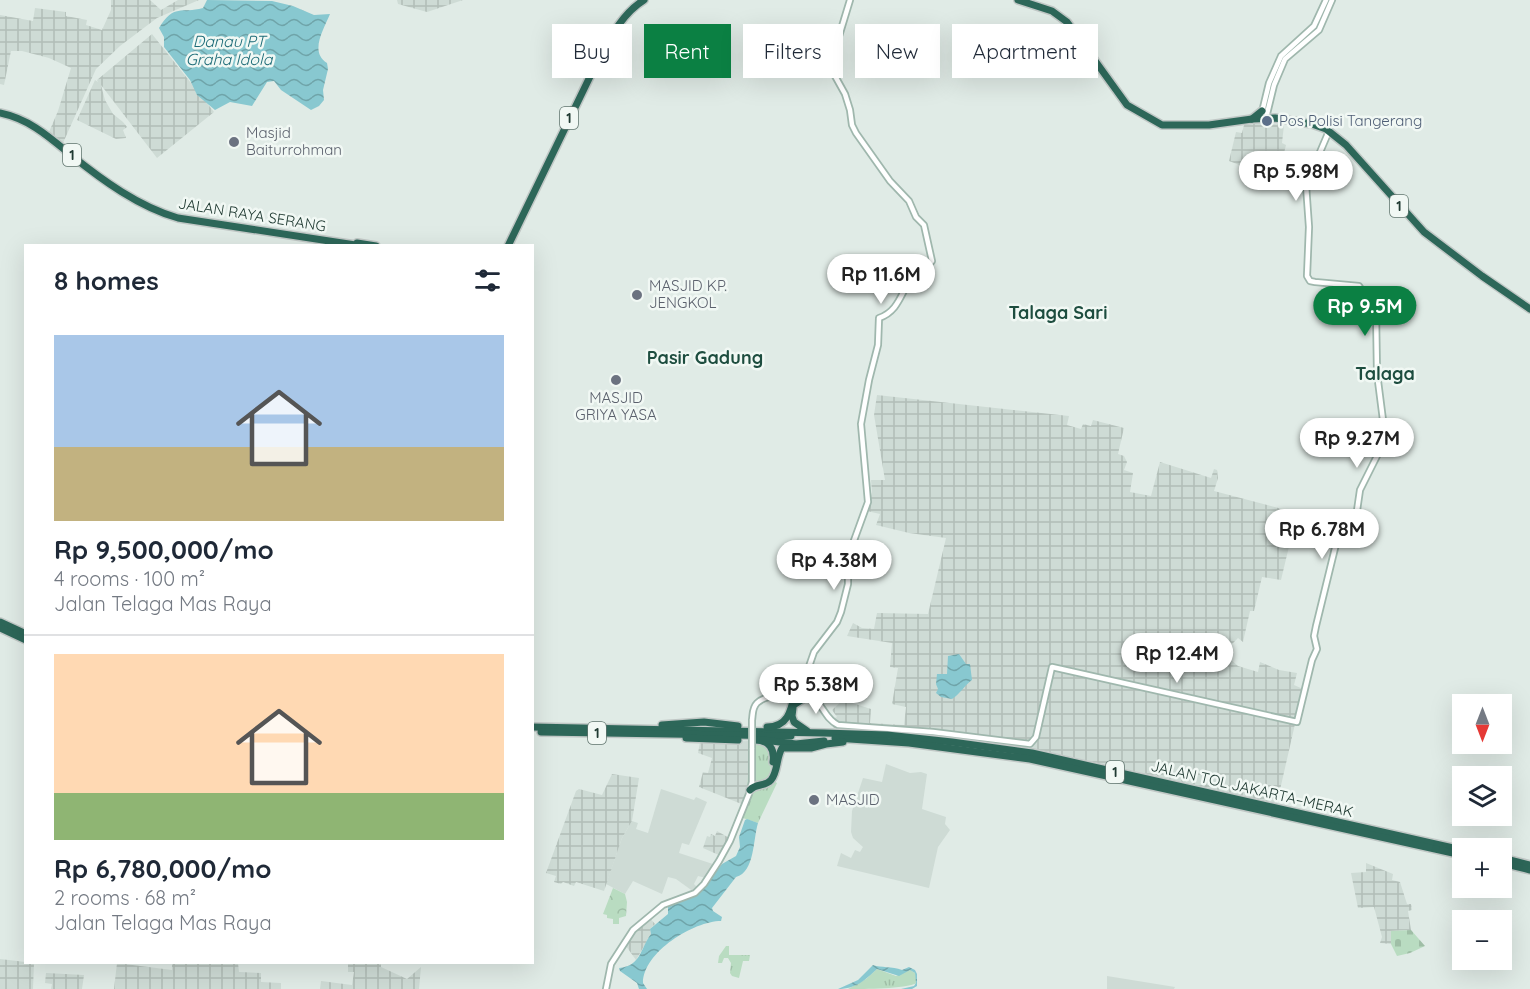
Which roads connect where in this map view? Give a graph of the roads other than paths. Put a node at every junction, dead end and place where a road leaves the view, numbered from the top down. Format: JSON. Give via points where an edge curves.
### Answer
{"nodes":[{"id":1,"x":644,"y":0,"type":"edge"},
{"id":2,"x":850,"y":0,"type":"edge"},
{"id":3,"x":1018,"y":0,"type":"edge"},
{"id":4,"x":1326,"y":0,"type":"edge"},
{"id":5,"x":1332,"y":0,"type":"edge"},
{"id":6,"x":1283,"y":58,"type":"junction"},
{"id":7,"x":0,"y":112,"type":"edge"},
{"id":8,"x":1264,"y":115,"type":"junction"},
{"id":9,"x":1329,"y":131,"type":"junction"},
{"id":10,"x":349,"y":243,"type":"junction"},
{"id":11,"x":353,"y":244,"type":"edge"},
{"id":12,"x":358,"y":244,"type":"edge"},
{"id":13,"x":509,"y":244,"type":"edge"},
{"id":14,"x":1530,"y":309,"type":"edge"},
{"id":15,"x":0,"y":622,"type":"edge"},
{"id":16,"x":0,"y":628,"type":"edge"},
{"id":17,"x":24,"y":633,"type":"edge"},
{"id":18,"x":24,"y":639,"type":"edge"},
{"id":19,"x":803,"y":680,"type":"junction"},
{"id":20,"x":795,"y":692,"type":"junction"},
{"id":21,"x":814,"y":697,"type":"junction"},
{"id":22,"x":793,"y":707,"type":"junction"},
{"id":23,"x":534,"y":727,"type":"edge"},
{"id":24,"x":642,"y":729,"type":"junction"},
{"id":25,"x":534,"y":731,"type":"edge"},
{"id":26,"x":812,"y":732,"type":"junction"},
{"id":27,"x":662,"y":735,"type":"junction"},
{"id":28,"x":847,"y":739,"type":"junction"},
{"id":29,"x":762,"y":740,"type":"junction"},
{"id":30,"x":909,"y":743,"type":"junction"},
{"id":31,"x":752,"y":782,"type":"junction"},
{"id":32,"x":750,"y":790,"type":"junction"},
{"id":33,"x":1452,"y":848,"type":"edge"},
{"id":34,"x":1452,"y":853,"type":"edge"},
{"id":35,"x":1512,"y":860,"type":"edge"},
{"id":36,"x":1530,"y":865,"type":"edge"},
{"id":37,"x":1512,"y":866,"type":"edge"},
{"id":38,"x":1530,"y":870,"type":"edge"},
{"id":39,"x":606,"y":989,"type":"edge"}],
"edges":[{"from":1,"to":13,"type":"highway","number":"1","via":[[615,30],[599,57]]},
{"from":2,"to":19,"type":"main road","via":[[833,51],[835,76],[845,94],[852,127],[924,225],[932,261],[915,274],[893,310],[879,318],[878,345],[861,424],[868,502],[848,557],[848,584],[841,612],[814,652]]},
{"from":3,"to":8,"type":"highway","via":[[1068,22],[1127,105],[1155,121],[1193,126]]},
{"from":4,"to":6,"type":"main road","via":[[1314,26]]},
{"from":5,"to":6,"type":"main road","via":[[1319,30]]},
{"from":6,"to":8,"type":"main road"},
{"from":7,"to":10,"type":"highway","name":"JALAN RAYA SERANG","number":"1","via":[[39,129],[143,203],[178,218]]},
{"from":8,"to":9,"type":"highway","number":"1"},
{"from":9,"to":14,"type":"highway","number":"1","via":[[1424,232]]},
{"from":9,"to":21,"type":"main road","via":[[1306,185],[1307,276],[1315,282],[1359,286],[1376,309],[1377,373],[1384,428],[1377,456],[1361,487],[1353,538],[1348,543],[1336,544],[1314,636],[1317,650],[1297,722],[1052,667],[1036,736],[1030,744],[840,725],[830,720]]},
{"from":10,"to":11,"type":"highway","name":"JALAN RAYA SERANG","number":"1"},
{"from":10,"to":12,"type":"highway","name":"JALAN RAYA SERANG","number":"1"},
{"from":15,"to":17,"type":"highway"},
{"from":16,"to":18,"type":"highway"},
{"from":19,"to":20,"type":"main road"},
{"from":19,"to":20,"type":"main road"},
{"from":19,"to":21,"type":"main road"},
{"from":20,"to":21,"type":"main road"},
{"from":20,"to":22,"type":"highway"},
{"from":20,"to":31,"type":"main road","bridge":true,"via":[[760,700],[754,706]]},
{"from":21,"to":22,"type":"highway","via":[[806,697]]},
{"from":22,"to":24,"type":"highway","via":[[778,726],[704,722]]},
{"from":22,"to":26,"type":"highway","via":[[794,722]]},
{"from":23,"to":24,"type":"highway","name":"JALAN TOL JAKARTA–MERAK","number":"1"},
{"from":24,"to":26,"type":"highway","name":"JALAN TOL JAKARTA–MERAK","number":"1"},
{"from":25,"to":27,"type":"highway","name":"JALAN TOL JAKARTA–MERAK","number":"1"},
{"from":26,"to":33,"type":"highway","name":"JALAN TOL JAKARTA–MERAK","number":"1","via":[[887,735],[1032,753]]},
{"from":27,"to":28,"type":"highway","name":"JALAN TOL JAKARTA–MERAK","number":"1"},
{"from":27,"to":29,"type":"highway","via":[[697,740]]},
{"from":28,"to":29,"type":"highway","via":[[808,744]]},
{"from":28,"to":30,"type":"highway","name":"JALAN TOL JAKARTA–MERAK","number":"1"},
{"from":29,"to":31,"type":"highway","via":[[774,751],[772,767],[766,782]]},
{"from":30,"to":32,"type":"highway","via":[[844,742],[814,748],[783,748],[770,781]]},
{"from":30,"to":34,"type":"highway","name":"JALAN TOL JAKARTA–MERAK","number":"1","via":[[1030,759]]},
{"from":31,"to":32,"type":"main road"},
{"from":32,"to":39,"type":"main road","via":[[725,851],[698,891],[662,906],[633,930],[611,964]]},
{"from":35,"to":36,"type":"highway"},
{"from":37,"to":38,"type":"highway"}]}
